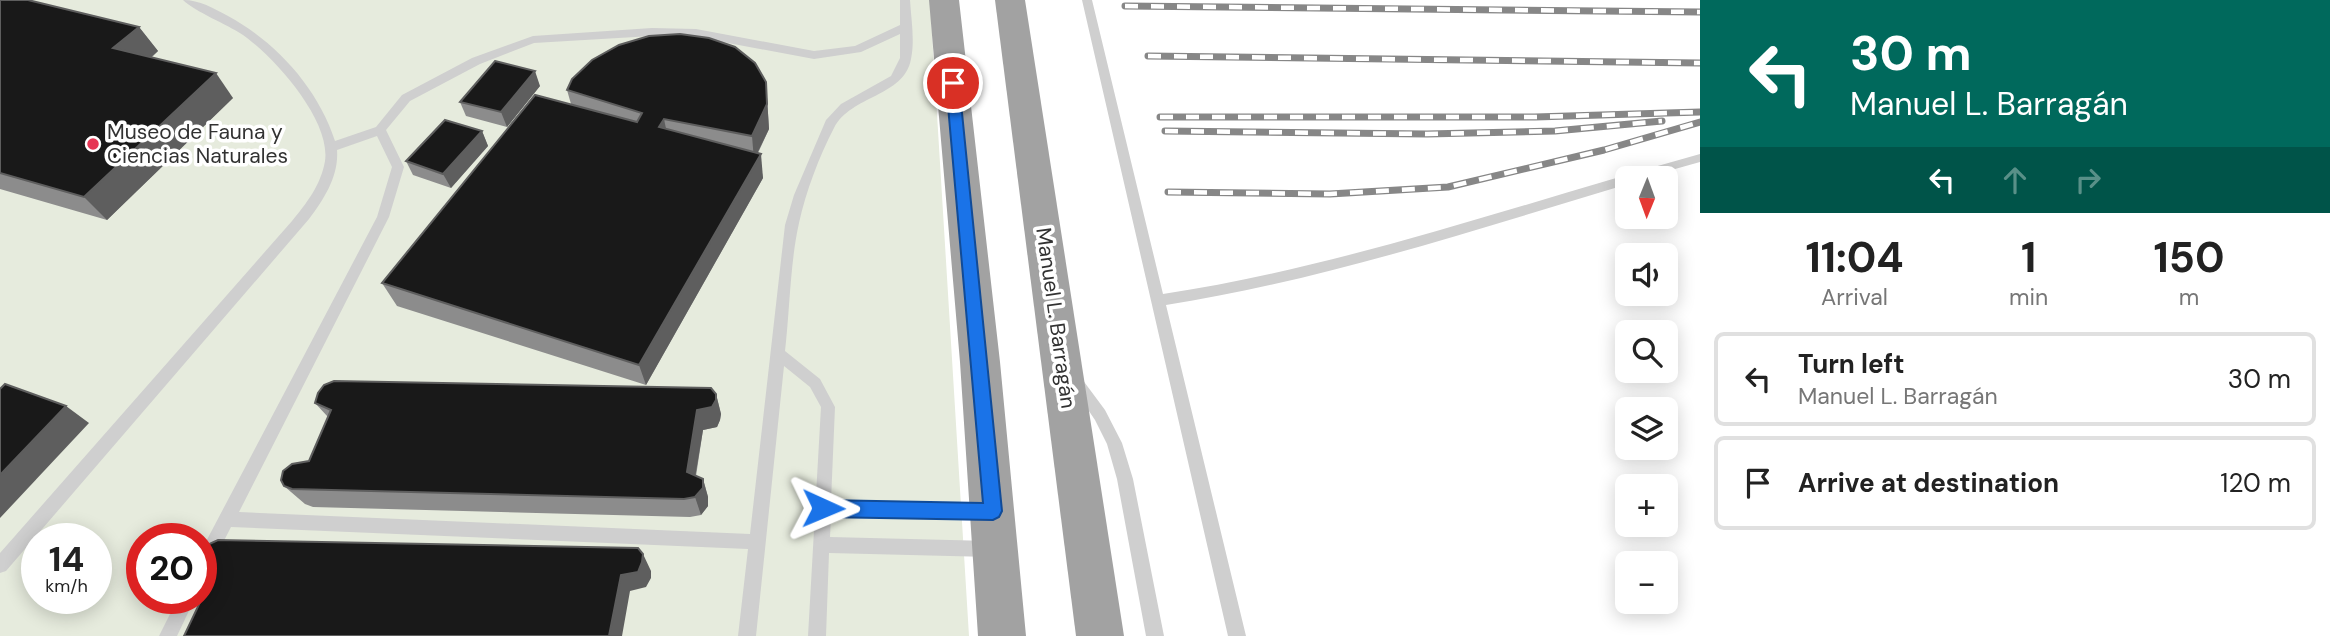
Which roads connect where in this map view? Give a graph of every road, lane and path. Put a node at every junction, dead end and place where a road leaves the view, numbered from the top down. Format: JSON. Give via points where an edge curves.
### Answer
{"nodes":[{"id":1,"x":188,"y":0,"type":"edge"},
{"id":2,"x":905,"y":0,"type":"edge"},
{"id":3,"x":944,"y":0,"type":"edge"},
{"id":4,"x":1010,"y":0,"type":"edge"},
{"id":5,"x":1087,"y":0,"type":"edge"},
{"id":6,"x":905,"y":27,"type":"junction"},
{"id":7,"x":380,"y":130,"type":"junction"},
{"id":8,"x":331,"y":147,"type":"junction"},
{"id":9,"x":1700,"y":158,"type":"edge"},
{"id":10,"x":1673,"y":166,"type":"edge"},
{"id":11,"x":1615,"y":183,"type":"edge"},
{"id":12,"x":1157,"y":301,"type":"junction"},
{"id":13,"x":779,"y":354,"type":"junction"},
{"id":14,"x":1063,"y":363,"type":"junction"},
{"id":15,"x":823,"y":508,"type":"junction"},
{"id":16,"x":993,"y":511,"type":"junction"},
{"id":17,"x":226,"y":519,"type":"junction"},
{"id":18,"x":217,"y":537,"type":"edge"},
{"id":19,"x":759,"y":542,"type":"junction"},
{"id":20,"x":822,"y":545,"type":"junction"},
{"id":21,"x":995,"y":549,"type":"junction"},
{"id":22,"x":0,"y":565,"type":"edge"},
{"id":23,"x":179,"y":614,"type":"edge"},
{"id":24,"x":168,"y":636,"type":"edge"},
{"id":25,"x":747,"y":636,"type":"edge"},
{"id":26,"x":817,"y":636,"type":"edge"},
{"id":27,"x":1002,"y":636,"type":"edge"},
{"id":28,"x":1100,"y":636,"type":"edge"},
{"id":29,"x":1155,"y":636,"type":"edge"},
{"id":30,"x":1237,"y":636,"type":"edge"}],
"edges":[{"from":1,"to":8,"type":"lane","via":[[236,24],[270,49],[303,88]]},
{"from":2,"to":6,"type":"lane"},
{"from":3,"to":16,"type":"highway"},
{"from":4,"to":14,"type":"highway","name":"Manuel L. Barragán"},
{"from":5,"to":12,"type":"lane"},
{"from":6,"to":7,"type":"lane","via":[[857,49],[814,55],[696,33],[533,40],[475,61],[405,98]]},
{"from":6,"to":13,"type":"lane","via":[[906,58],[895,79],[837,114],[812,165],[792,225]]},
{"from":7,"to":8,"type":"lane"},
{"from":7,"to":17,"type":"lane","via":[[398,167],[383,217]]},
{"from":8,"to":22,"type":"lane","via":[[328,175],[308,211]]},
{"from":9,"to":10,"type":"lane"},
{"from":11,"to":12,"type":"lane","via":[[1325,270]]},
{"from":12,"to":30,"type":"lane"},
{"from":13,"to":15,"type":"lane","via":[[824,392],[828,407]]},
{"from":13,"to":19,"type":"lane"},
{"from":14,"to":28,"type":"highway","name":"Manuel L. Barragán"},
{"from":14,"to":29,"type":"lane","via":[[1114,443]]},
{"from":15,"to":16,"type":"lane"},
{"from":15,"to":20,"type":"lane"},
{"from":16,"to":21,"type":"highway"},
{"from":17,"to":18,"type":"lane"},
{"from":17,"to":19,"type":"lane"},
{"from":19,"to":25,"type":"lane"},
{"from":20,"to":21,"type":"lane"},
{"from":20,"to":26,"type":"lane"},
{"from":21,"to":27,"type":"highway"},
{"from":23,"to":24,"type":"lane"}]}
